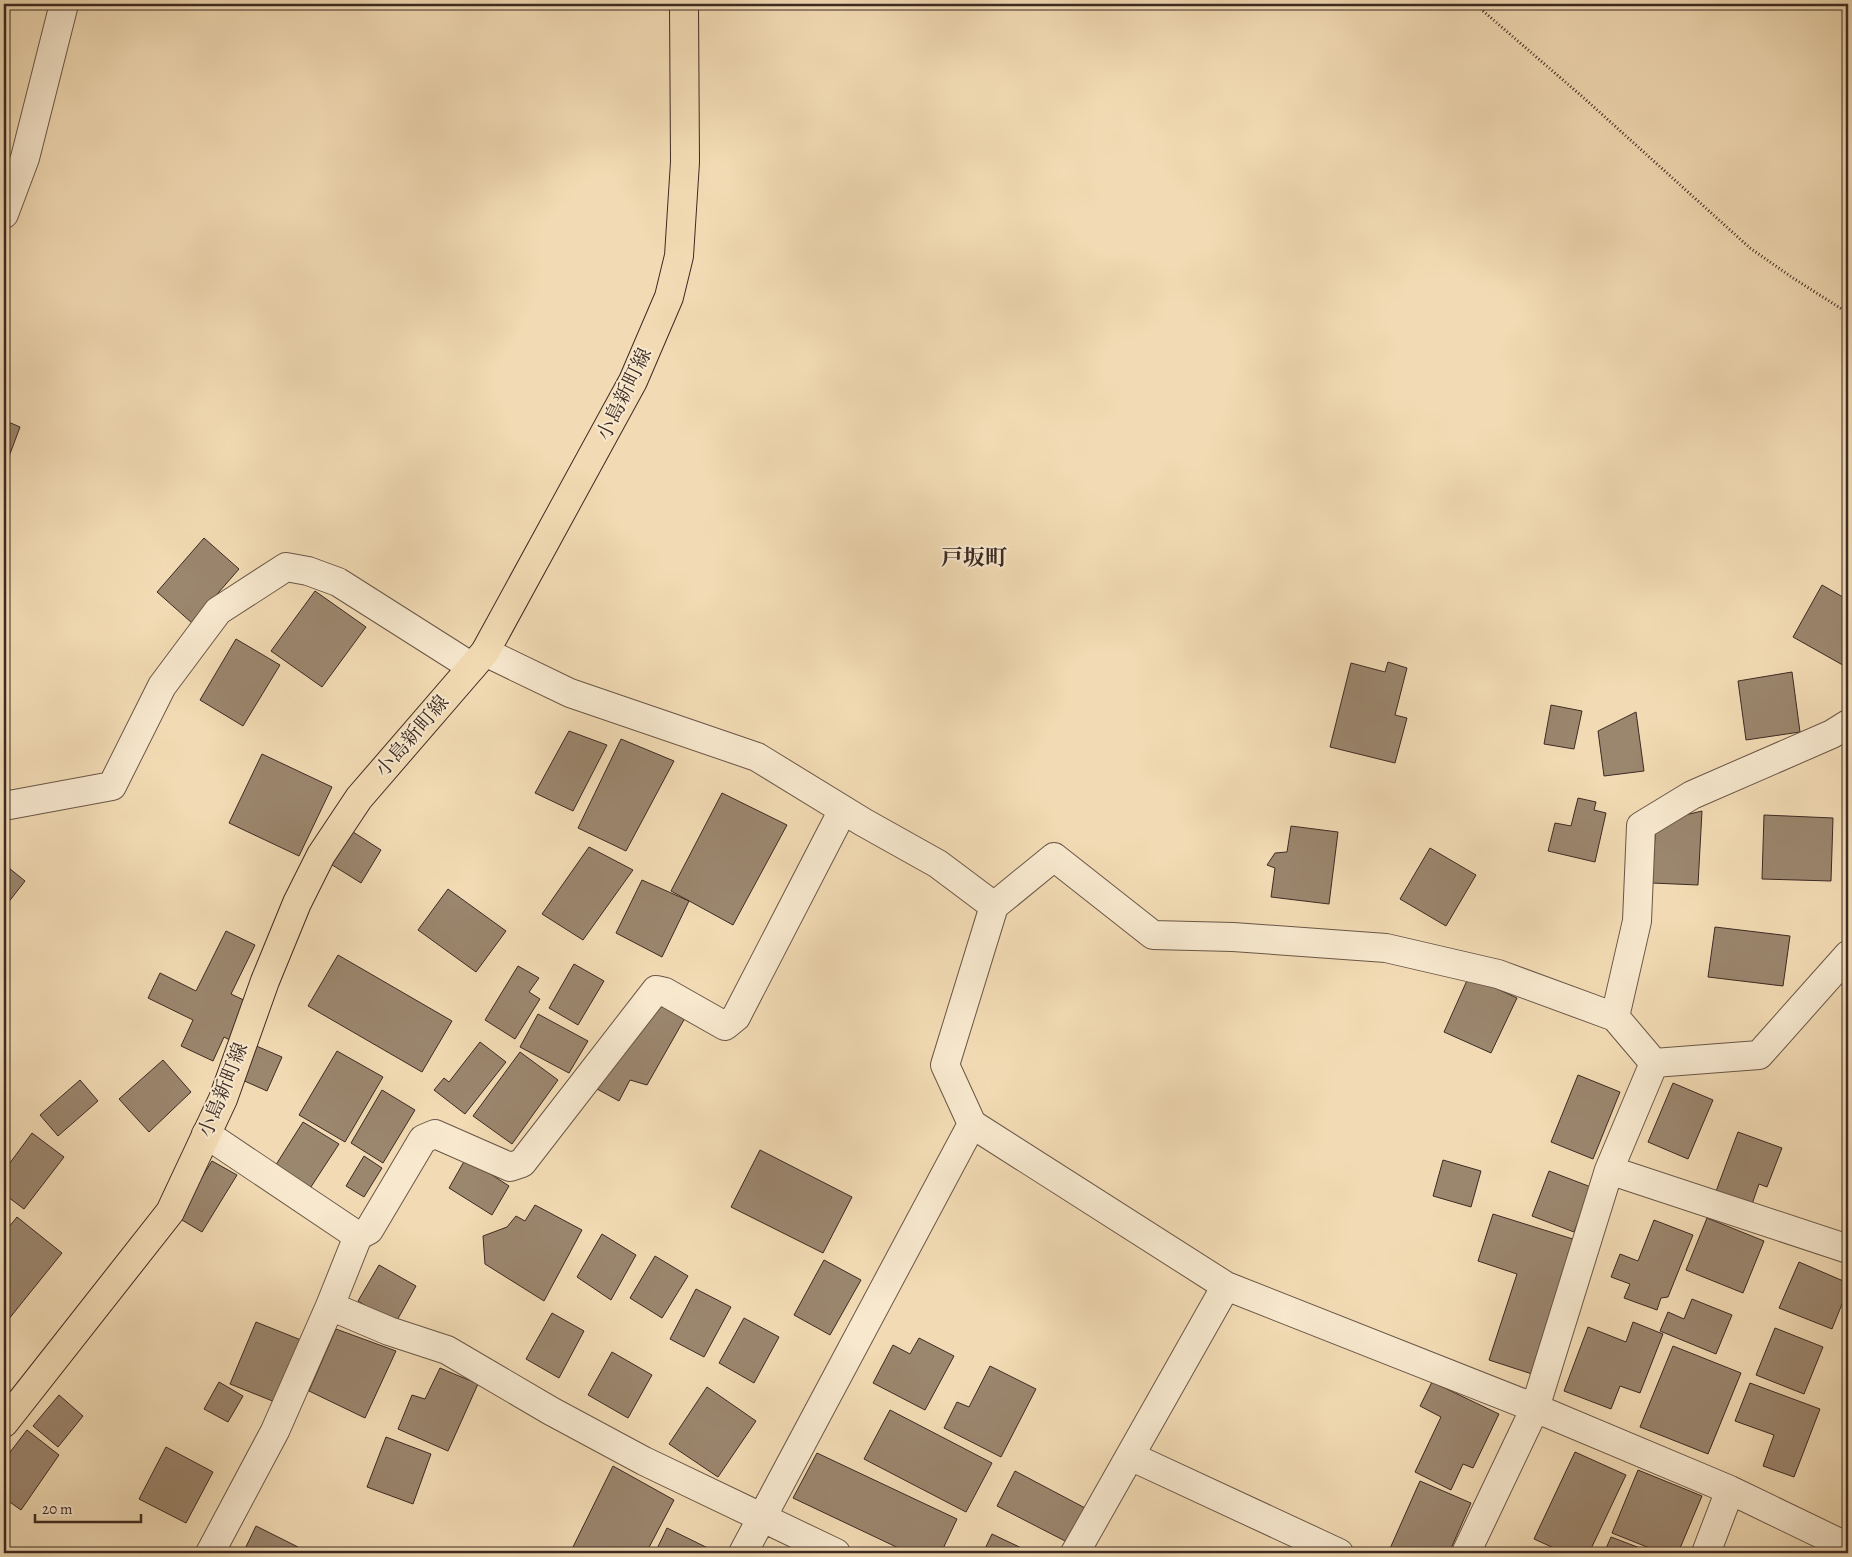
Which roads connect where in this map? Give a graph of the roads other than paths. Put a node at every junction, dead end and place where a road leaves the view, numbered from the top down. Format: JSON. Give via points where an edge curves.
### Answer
{"nodes":[{"id":1,"x":64,"y":4,"type":"edge"},
{"id":2,"x":684,"y":4,"type":"edge"},
{"id":3,"x":4,"y":214,"type":"edge"},
{"id":4,"x":479,"y":659,"type":"junction"},
{"id":5,"x":1848,"y":724,"type":"edge"},
{"id":6,"x":4,"y":806,"type":"edge"},
{"id":7,"x":843,"y":810,"type":"junction"},
{"id":8,"x":994,"y":906,"type":"junction"},
{"id":9,"x":1848,"y":955,"type":"edge"},
{"id":10,"x":1615,"y":1017,"type":"junction"},
{"id":11,"x":1654,"y":1062,"type":"junction"},
{"id":12,"x":972,"y":1124,"type":"junction"},
{"id":13,"x":206,"y":1134,"type":"junction"},
{"id":14,"x":1609,"y":1170,"type":"junction"},
{"id":15,"x":358,"y":1236,"type":"junction"},
{"id":16,"x":1848,"y":1250,"type":"edge"},
{"id":17,"x":1226,"y":1286,"type":"junction"},
{"id":18,"x":330,"y":1306,"type":"junction"},
{"id":19,"x":1535,"y":1408,"type":"junction"},
{"id":20,"x":4,"y":1423,"type":"edge"},
{"id":21,"x":1130,"y":1456,"type":"junction"},
{"id":22,"x":1730,"y":1490,"type":"junction"},
{"id":23,"x":761,"y":1519,"type":"junction"},
{"id":24,"x":1848,"y":1547,"type":"edge"},
{"id":25,"x":210,"y":1553,"type":"edge"},
{"id":26,"x":743,"y":1553,"type":"edge"},
{"id":27,"x":836,"y":1553,"type":"edge"},
{"id":28,"x":1075,"y":1553,"type":"edge"},
{"id":29,"x":1338,"y":1553,"type":"edge"},
{"id":30,"x":1466,"y":1553,"type":"edge"},
{"id":31,"x":1706,"y":1553,"type":"edge"}],
"edges":[{"from":1,"to":3,"type":"street","via":[[25,158]]},
{"from":2,"to":4,"type":"main road","name":"小島新町線","via":[[685,162],[679,256],[669,297],[633,381]]},
{"from":4,"to":6,"type":"street","via":[[338,582],[286,567],[218,611],[162,686],[112,786]]},
{"from":4,"to":7,"type":"street","via":[[757,757]]},
{"from":4,"to":13,"type":"main road","name":"小島新町線","via":[[359,798],[320,855],[265,981],[223,1099]]},
{"from":5,"to":10,"type":"street","via":[[1692,795],[1641,826],[1637,922]]},
{"from":7,"to":8,"type":"street","via":[[938,864]]},
{"from":7,"to":15,"type":"street","via":[[736,1017],[725,1026],[656,990],[522,1163],[510,1166],[435,1134],[423,1139],[368,1230]]},
{"from":8,"to":10,"type":"street","via":[[1054,858],[1153,935],[1386,948],[1498,974]]},
{"from":8,"to":12,"type":"street","via":[[945,1065]]},
{"from":9,"to":11,"type":"street","via":[[1759,1054]]},
{"from":10,"to":11,"type":"street"},
{"from":11,"to":14,"type":"street"},
{"from":12,"to":17,"type":"street"},
{"from":12,"to":23,"type":"street"},
{"from":13,"to":15,"type":"street"},
{"from":13,"to":20,"type":"main road","name":"小島新町線","via":[[170,1212]]},
{"from":14,"to":16,"type":"street"},
{"from":14,"to":19,"type":"street"},
{"from":15,"to":18,"type":"street"},
{"from":17,"to":19,"type":"street"},
{"from":17,"to":21,"type":"street"},
{"from":18,"to":23,"type":"street","via":[[389,1331],[447,1350],[636,1457]]},
{"from":18,"to":25,"type":"street","via":[[275,1431]]},
{"from":19,"to":22,"type":"street"},
{"from":19,"to":30,"type":"street"},
{"from":21,"to":28,"type":"street"},
{"from":21,"to":29,"type":"street"},
{"from":22,"to":24,"type":"street"},
{"from":22,"to":31,"type":"street"},
{"from":23,"to":26,"type":"street"},
{"from":23,"to":27,"type":"street"}]}
